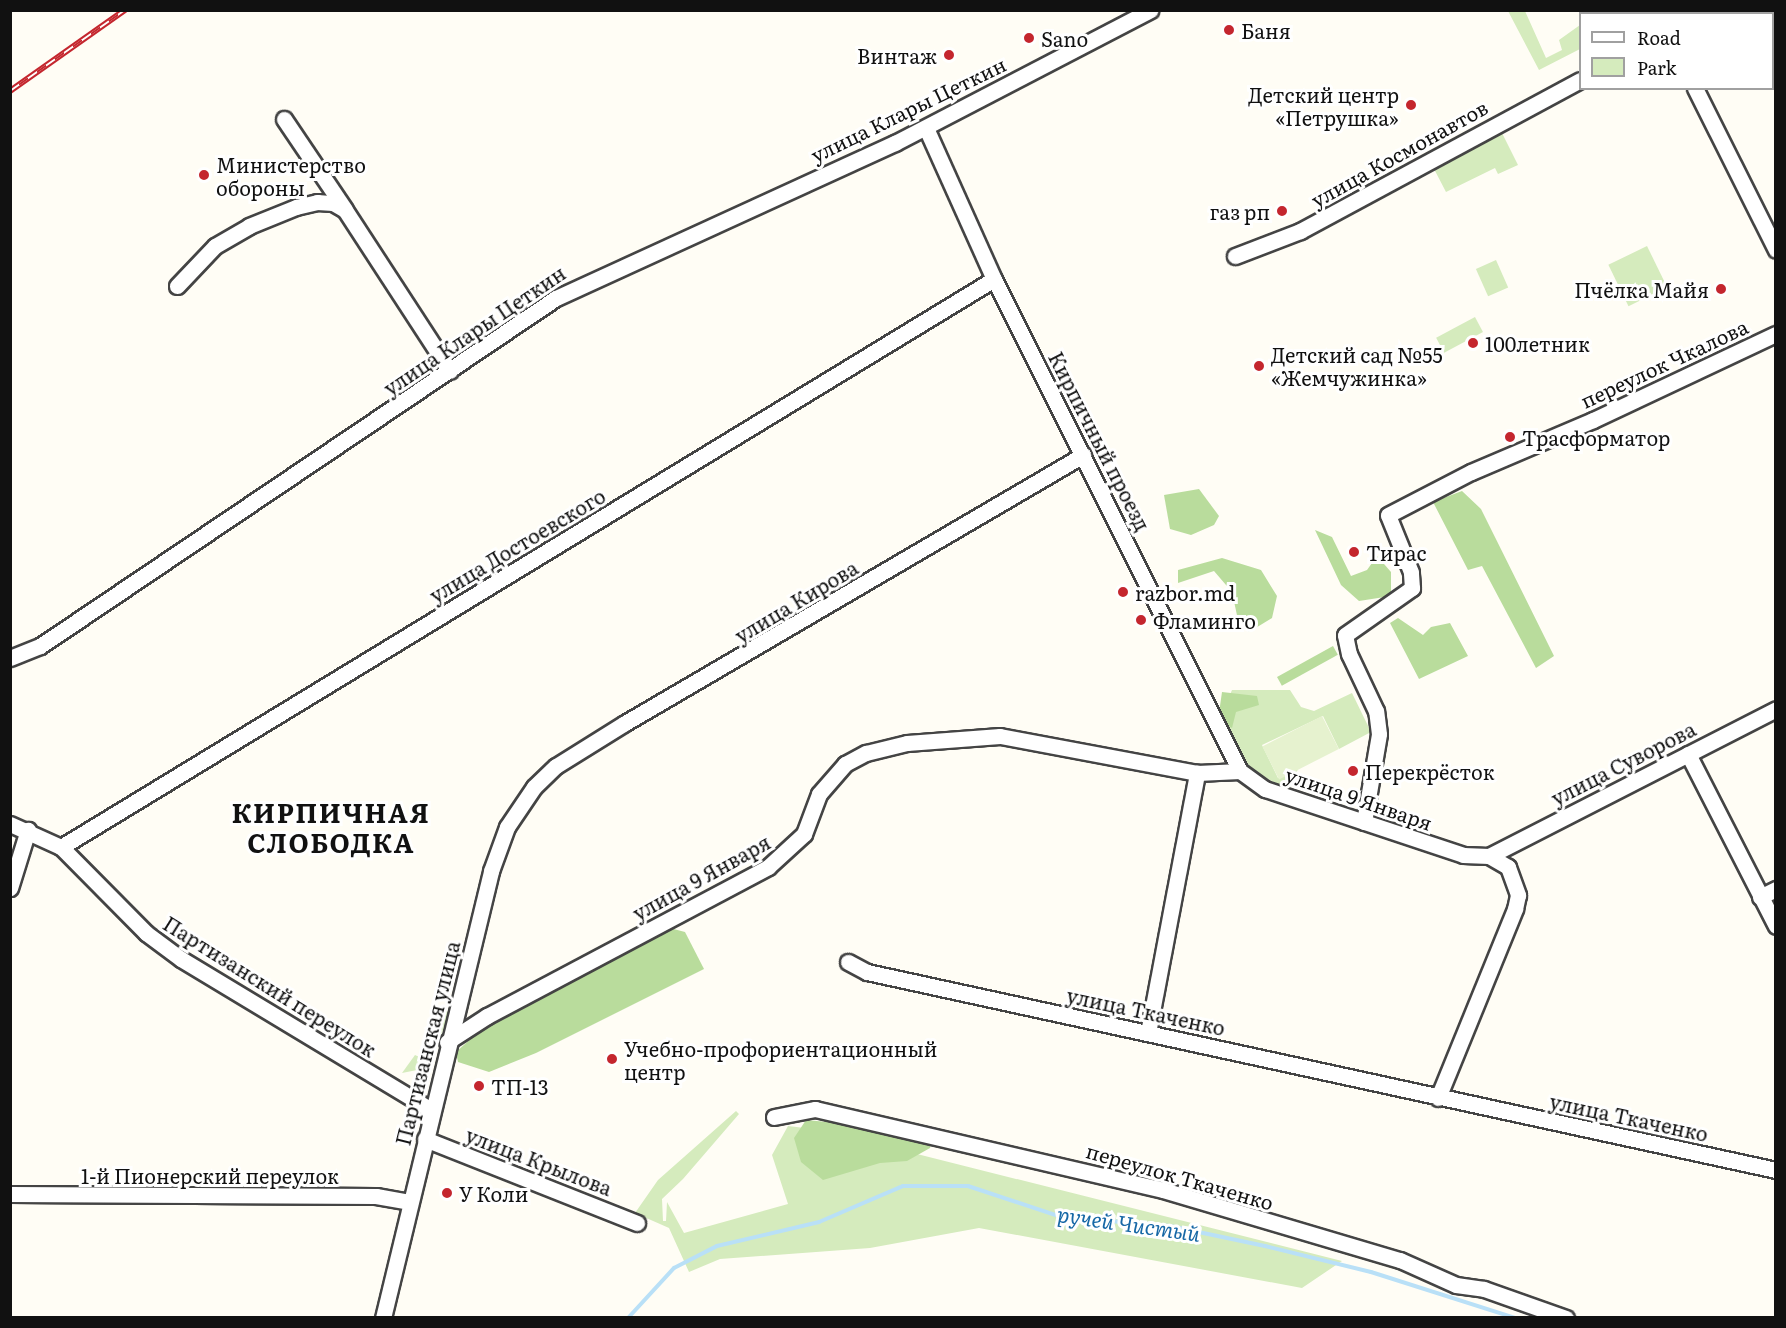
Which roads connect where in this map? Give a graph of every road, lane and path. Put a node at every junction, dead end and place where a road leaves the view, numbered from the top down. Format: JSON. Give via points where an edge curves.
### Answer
{"nodes":[{"id":1,"x":1151,"y":10,"type":"edge"},
{"id":2,"x":1579,"y":81,"type":"edge"},
{"id":3,"x":1696,"y":90,"type":"edge"},
{"id":4,"x":284,"y":119,"type":"dead end"},
{"id":5,"x":926,"y":128,"type":"junction"},
{"id":6,"x":345,"y":210,"type":"junction"},
{"id":7,"x":1776,"y":250,"type":"edge"},
{"id":8,"x":1236,"y":256,"type":"dead end"},
{"id":9,"x":994,"y":279,"type":"junction"},
{"id":10,"x":177,"y":286,"type":"dead end"},
{"id":11,"x":1776,"y":334,"type":"edge"},
{"id":12,"x":450,"y":371,"type":"junction"},
{"id":13,"x":1083,"y":455,"type":"junction"},
{"id":14,"x":10,"y":658,"type":"edge"},
{"id":15,"x":1776,"y":709,"type":"edge"},
{"id":16,"x":1688,"y":754,"type":"junction"},
{"id":17,"x":1240,"y":771,"type":"junction"},
{"id":18,"x":1197,"y":773,"type":"junction"},
{"id":19,"x":534,"y":787,"type":"joint"},
{"id":20,"x":1364,"y":822,"type":"junction"},
{"id":21,"x":10,"y":824,"type":"edge"},
{"id":22,"x":28,"y":830,"type":"junction"},
{"id":23,"x":61,"y":847,"type":"junction"},
{"id":24,"x":1489,"y":856,"type":"junction"},
{"id":25,"x":10,"y":888,"type":"edge"},
{"id":26,"x":1776,"y":889,"type":"edge"},
{"id":27,"x":1760,"y":897,"type":"junction"},
{"id":28,"x":1776,"y":926,"type":"edge"},
{"id":29,"x":848,"y":962,"type":"dead end"},
{"id":30,"x":1148,"y":1033,"type":"junction"},
{"id":31,"x":447,"y":1042,"type":"junction"},
{"id":32,"x":1438,"y":1098,"type":"junction"},
{"id":33,"x":431,"y":1110,"type":"junction"},
{"id":34,"x":774,"y":1117,"type":"dead end"},
{"id":35,"x":425,"y":1139,"type":"junction"},
{"id":36,"x":1776,"y":1170,"type":"edge"},
{"id":37,"x":10,"y":1194,"type":"edge"},
{"id":38,"x":410,"y":1202,"type":"junction"},
{"id":39,"x":637,"y":1223,"type":"dead end"},
{"id":40,"x":383,"y":1317,"type":"edge"},
{"id":41,"x":1566,"y":1317,"type":"edge"}],
"edges":[{"from":1,"to":5,"type":"street","name":"улица Клары Цеткин"},
{"from":2,"to":8,"type":"street","name":"улица Космонавтов","via":[[1300,231]]},
{"from":3,"to":7,"type":"street"},
{"from":4,"to":6,"type":"street"},
{"from":5,"to":9,"type":"street","name":"Кирпичный проезд"},
{"from":5,"to":12,"type":"street","name":"улица Клары Цеткин","via":[[586,282],[556,298]]},
{"from":6,"to":10,"type":"street","via":[[318,202],[249,226],[214,246]]},
{"from":6,"to":12,"type":"street"},
{"from":9,"to":13,"type":"street","name":"Кирпичный проезд"},
{"from":9,"to":23,"type":"street","name":"улица Достоевского"},
{"from":11,"to":20,"type":"street","name":"переулок Чкалова","via":[[1471,472],[1388,515],[1412,572],[1412,588],[1345,634],[1349,654],[1376,711],[1379,734]]},
{"from":12,"to":14,"type":"street","name":"улица Клары Цеткин","via":[[40,646]]},
{"from":13,"to":17,"type":"street","name":"Кирпичный проезд"},
{"from":13,"to":19,"type":"street","name":"улица Кирова","via":[[625,723],[556,766]]},
{"from":15,"to":16,"type":"street","name":"улица Суворова"},
{"from":16,"to":24,"type":"street","name":"улица Суворова"},
{"from":16,"to":27,"type":"street"},
{"from":17,"to":18,"type":"street","name":"улица 9 Января"},
{"from":17,"to":20,"type":"street","name":"улица 9 Января","via":[[1264,789]]},
{"from":18,"to":30,"type":"street"},
{"from":18,"to":31,"type":"street","name":"улица 9 Января","via":[[1000,736],[907,743],[866,753],[845,764],[829,780],[819,794],[804,834],[768,867],[487,1016]]},
{"from":19,"to":31,"type":"street","name":"Партизанская улица","via":[[507,827],[491,871]]},
{"from":20,"to":24,"type":"street","name":"улица 9 Января","via":[[1463,855]]},
{"from":21,"to":22,"type":"street","name":"Партизанский переулок"},
{"from":22,"to":23,"type":"street","name":"Партизанский переулок"},
{"from":22,"to":25,"type":"street"},
{"from":23,"to":33,"type":"street","name":"Партизанский переулок","via":[[146,933],[181,959]]},
{"from":24,"to":32,"type":"street","name":"улица 9 Января","via":[[1508,867],[1518,895]]},
{"from":26,"to":27,"type":"street"},
{"from":27,"to":28,"type":"street"},
{"from":29,"to":30,"type":"street","name":"улица Ткаченко","via":[[867,972]]},
{"from":30,"to":32,"type":"street","name":"улица Ткаченко"},
{"from":31,"to":33,"type":"street","name":"Партизанская улица"},
{"from":32,"to":36,"type":"street","name":"улица Ткаченко"},
{"from":33,"to":35,"type":"street","name":"Партизанская улица"},
{"from":34,"to":41,"type":"street","name":"переулок Ткаченко","via":[[815,1109],[1163,1190],[1400,1260],[1456,1285],[1484,1289]]},
{"from":35,"to":38,"type":"street","name":"Партизанская улица"},
{"from":35,"to":39,"type":"street","name":"улица Крылова"},
{"from":37,"to":38,"type":"street","name":"1-й Пионерский переулок","via":[[376,1196]]},
{"from":38,"to":40,"type":"street","name":"Партизанская улица"}]}
